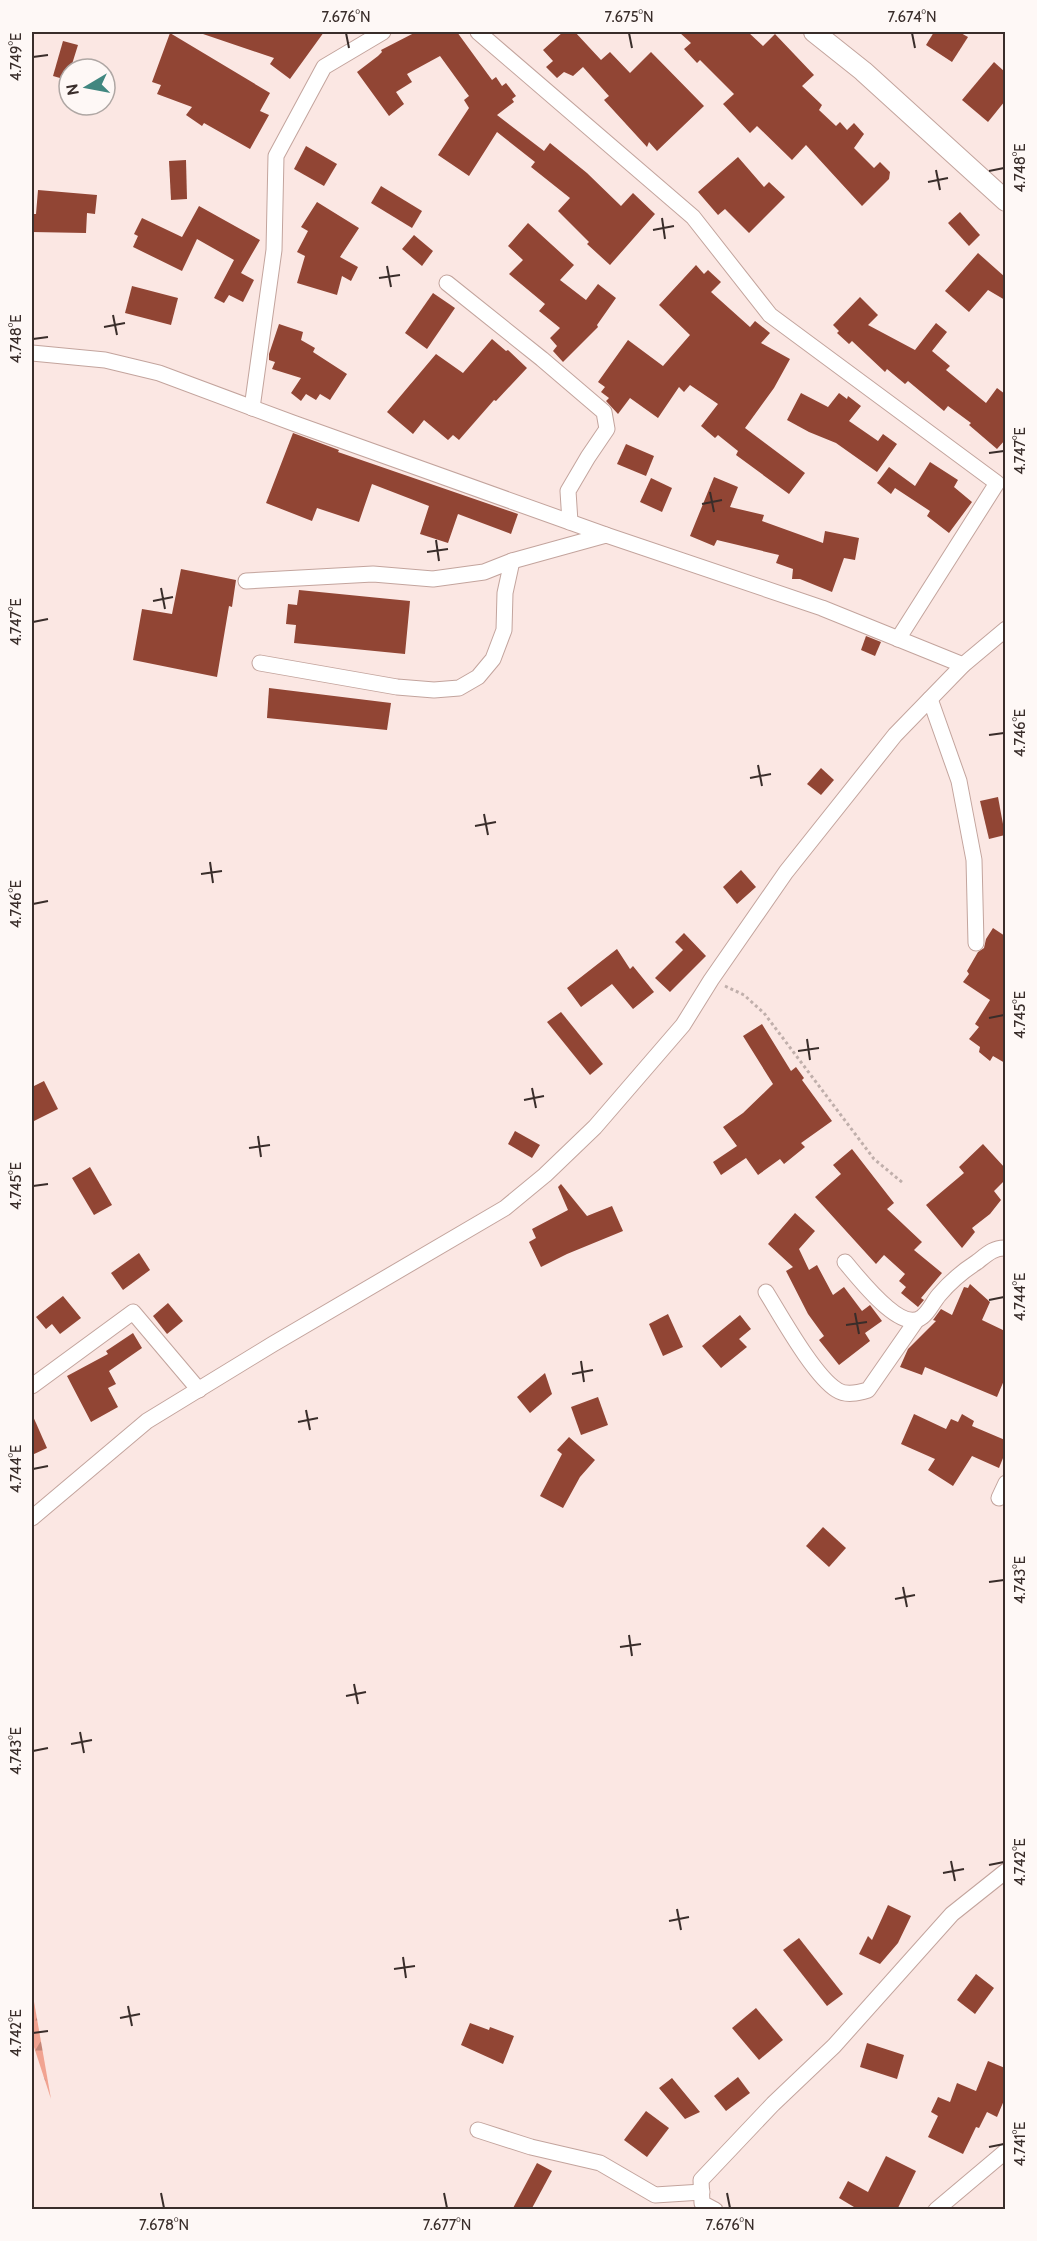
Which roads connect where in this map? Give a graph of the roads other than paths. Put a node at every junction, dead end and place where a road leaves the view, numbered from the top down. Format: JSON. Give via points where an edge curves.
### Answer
{"nodes":[{"id":1,"x":383,"y":32,"type":"edge"},
{"id":2,"x":478,"y":32,"type":"edge"},
{"id":3,"x":814,"y":32,"type":"edge"},
{"id":4,"x":1005,"y":201,"type":"edge"},
{"id":5,"x":447,"y":283,"type":"dead end"},
{"id":6,"x":32,"y":353,"type":"edge"},
{"id":7,"x":252,"y":408,"type":"junction"},
{"id":8,"x":570,"y":522,"type":"junction"},
{"id":9,"x":606,"y":535,"type":"junction"},
{"id":10,"x":512,"y":561,"type":"junction"},
{"id":11,"x":246,"y":581,"type":"dead end"},
{"id":12,"x":1005,"y":629,"type":"edge"},
{"id":13,"x":898,"y":639,"type":"junction"},
{"id":14,"x":260,"y":663,"type":"dead end"},
{"id":15,"x":963,"y":665,"type":"junction"},
{"id":16,"x":930,"y":699,"type":"junction"},
{"id":17,"x":976,"y":943,"type":"dead end"},
{"id":18,"x":1005,"y":1248,"type":"edge"},
{"id":19,"x":845,"y":1263,"type":"dead end"},
{"id":20,"x":766,"y":1292,"type":"dead end"},
{"id":21,"x":916,"y":1321,"type":"junction"},
{"id":22,"x":32,"y":1386,"type":"edge"},
{"id":23,"x":199,"y":1390,"type":"junction"},
{"id":24,"x":1005,"y":1483,"type":"edge"},
{"id":25,"x":999,"y":1498,"type":"dead end"},
{"id":26,"x":32,"y":1518,"type":"edge"},
{"id":27,"x":1005,"y":1870,"type":"edge"},
{"id":28,"x":478,"y":2130,"type":"dead end"},
{"id":29,"x":1005,"y":2151,"type":"edge"},
{"id":30,"x":702,"y":2192,"type":"junction"},
{"id":31,"x":715,"y":2210,"type":"edge"},
{"id":32,"x":936,"y":2210,"type":"edge"}],
"edges":[{"from":1,"to":7,"type":"street","via":[[324,67],[276,156],[274,250]]},
{"from":2,"to":13,"type":"street","via":[[693,217],[770,315],[997,483]]},
{"from":3,"to":4,"type":"street","via":[[863,71]]},
{"from":5,"to":8,"type":"street","via":[[604,412],[607,429],[568,491]]},
{"from":6,"to":7,"type":"street","via":[[105,360],[159,373]]},
{"from":7,"to":8,"type":"street"},
{"from":8,"to":9,"type":"street"},
{"from":9,"to":10,"type":"street"},
{"from":9,"to":13,"type":"street","via":[[822,608]]},
{"from":10,"to":11,"type":"street","via":[[484,572],[434,579],[373,574]]},
{"from":10,"to":14,"type":"street","via":[[505,593],[504,630],[493,659],[478,677],[459,688],[397,687]]},
{"from":12,"to":15,"type":"street"},
{"from":13,"to":15,"type":"street"},
{"from":15,"to":16,"type":"street"},
{"from":16,"to":17,"type":"street","via":[[959,781],[972,849]]},
{"from":16,"to":23,"type":"street","via":[[895,735],[786,872],[683,1025],[595,1127],[545,1175],[505,1208]]},
{"from":18,"to":21,"type":"street","via":[[994,1250],[972,1265]]},
{"from":19,"to":21,"type":"street","via":[[884,1306]]},
{"from":20,"to":21,"type":"street","via":[[819,1374],[838,1391],[854,1394],[868,1390]]},
{"from":22,"to":23,"type":"street","via":[[133,1312]]},
{"from":23,"to":26,"type":"street","via":[[147,1421]]},
{"from":24,"to":25,"type":"street"},
{"from":27,"to":30,"type":"street","via":[[952,1914],[834,2046],[701,2180]]},
{"from":28,"to":30,"type":"street","via":[[600,2163],[655,2195]]},
{"from":29,"to":32,"type":"street"},
{"from":30,"to":31,"type":"street","via":[[702,2203]]}]}
